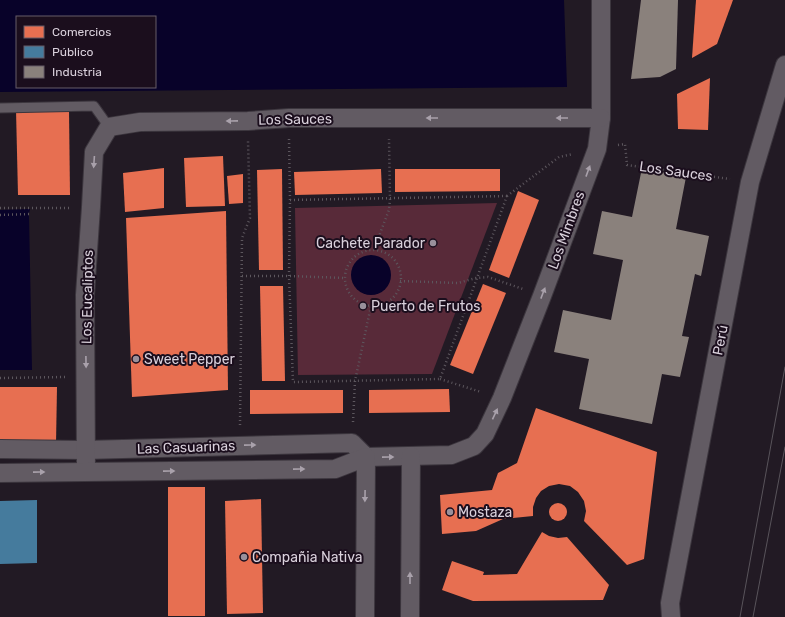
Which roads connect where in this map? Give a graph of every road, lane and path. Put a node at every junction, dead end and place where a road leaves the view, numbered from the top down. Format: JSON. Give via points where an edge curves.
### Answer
{"nodes":[{"id":1,"x":601,"y":0,"type":"edge"},
{"id":2,"x":785,"y":65,"type":"edge"},
{"id":3,"x":0,"y":108,"type":"edge"},
{"id":4,"x":289,"y":118,"type":"junction"},
{"id":5,"x":389,"y":118,"type":"junction"},
{"id":6,"x":601,"y":118,"type":"junction"},
{"id":7,"x":248,"y":121,"type":"junction"},
{"id":8,"x":109,"y":127,"type":"junction"},
{"id":9,"x":597,"y":149,"type":"junction"},
{"id":10,"x":750,"y":182,"type":"junction"},
{"id":11,"x":507,"y":196,"type":"junction"},
{"id":12,"x":390,"y":199,"type":"junction"},
{"id":13,"x":290,"y":200,"type":"junction"},
{"id":14,"x":90,"y":207,"type":"junction"},
{"id":15,"x":0,"y":208,"type":"edge"},
{"id":16,"x":29,"y":214,"type":"dead end"},
{"id":17,"x":0,"y":215,"type":"edge"},
{"id":18,"x":374,"y":249,"type":"junction"},
{"id":19,"x":242,"y":276,"type":"junction"},
{"id":20,"x":289,"y":276,"type":"junction"},
{"id":21,"x":345,"y":278,"type":"junction"},
{"id":22,"x":476,"y":278,"type":"junction"},
{"id":23,"x":400,"y":281,"type":"junction"},
{"id":24,"x":542,"y":296,"type":"junction"},
{"id":25,"x":371,"y":306,"type":"junction"},
{"id":26,"x":86,"y":377,"type":"junction"},
{"id":27,"x":0,"y":378,"type":"edge"},
{"id":28,"x":440,"y":379,"type":"junction"},
{"id":29,"x":355,"y":381,"type":"junction"},
{"id":30,"x":502,"y":398,"type":"junction"},
{"id":31,"x":352,"y":443,"type":"junction"},
{"id":32,"x":239,"y":445,"type":"junction"},
{"id":33,"x":474,"y":446,"type":"joint"},
{"id":34,"x":0,"y":449,"type":"edge"},
{"id":35,"x":85,"y":450,"type":"junction"},
{"id":36,"x":411,"y":456,"type":"junction"},
{"id":37,"x":366,"y":457,"type":"junction"},
{"id":38,"x":86,"y":472,"type":"junction"},
{"id":39,"x":0,"y":473,"type":"edge"},
{"id":40,"x":365,"y":617,"type":"edge"},
{"id":41,"x":410,"y":617,"type":"edge"},
{"id":42,"x":670,"y":617,"type":"edge"}],
"edges":[{"from":1,"to":6,"type":"street","name":"Los Mimbres"},
{"from":2,"to":10,"type":"street","name":"Perú"},
{"from":3,"to":8,"type":"lane","via":[[94,106]]},
{"from":4,"to":5,"type":"street","name":"Los Sauces"},
{"from":4,"to":7,"type":"street","name":"Los Sauces"},
{"from":4,"to":13,"type":"path"},
{"from":6,"to":5,"type":"street","name":"Los Sauces","one_way":true},
{"from":5,"to":12,"type":"path"},
{"from":6,"to":9,"type":"street","name":"Los Mimbres"},
{"from":7,"to":8,"type":"street","name":"Los Sauces","one_way":true,"via":[[140,122]]},
{"from":7,"to":19,"type":"path","via":[[250,218],[242,238]]},
{"from":8,"to":14,"type":"street","name":"Los Eucaliptos","one_way":true,"via":[[94,152]]},
{"from":9,"to":10,"type":"path","name":"Los Sauces","via":[[625,144],[627,165]]},
{"from":9,"to":11,"type":"path","via":[[558,157]]},
{"from":24,"to":9,"type":"street","name":"Los Mimbres","one_way":true},
{"from":10,"to":42,"type":"street","name":"Perú","via":[[670,603]]},
{"from":11,"to":12,"type":"path"},
{"from":11,"to":22,"type":"path"},
{"from":12,"to":13,"type":"path"},
{"from":12,"to":18,"type":"path","via":[[389,210]]},
{"from":13,"to":20,"type":"path"},
{"from":14,"to":15,"type":"path"},
{"from":14,"to":26,"type":"street","name":"Los Eucaliptos","one_way":true,"via":[[85,294]]},
{"from":16,"to":17,"type":"path"},
{"from":18,"to":21,"type":"path","via":[[352,257],[347,265]]},
{"from":18,"to":23,"type":"path","via":[[394,259],[399,267]]},
{"from":19,"to":20,"type":"path"},
{"from":19,"to":32,"type":"path"},
{"from":20,"to":21,"type":"path"},
{"from":20,"to":29,"type":"path","via":[[293,382]]},
{"from":21,"to":25,"type":"path","via":[[348,292],[354,299]]},
{"from":22,"to":23,"type":"path","via":[[458,283]]},
{"from":22,"to":24,"type":"path","via":[[488,277]]},
{"from":22,"to":28,"type":"path"},
{"from":23,"to":25,"type":"path","via":[[396,294],[389,301]]},
{"from":24,"to":30,"type":"street","name":"Los Mimbres"},
{"from":25,"to":29,"type":"path"},
{"from":26,"to":27,"type":"path"},
{"from":26,"to":35,"type":"street","name":"Los Eucaliptos"},
{"from":28,"to":29,"type":"path"},
{"from":28,"to":30,"type":"path"},
{"from":29,"to":31,"type":"path"},
{"from":33,"to":30,"type":"street","name":"Los Mimbres","one_way":true,"via":[[485,434]]},
{"from":32,"to":31,"type":"street","name":"Las Casuarinas","one_way":true},
{"from":31,"to":37,"type":"street"},
{"from":32,"to":35,"type":"street","name":"Las Casuarinas"},
{"from":33,"to":36,"type":"street","name":"Las Casuarinas","via":[[451,455]]},
{"from":34,"to":35,"type":"street","name":"Las Casuarinas"},
{"from":35,"to":38,"type":"street","name":"Los Eucaliptos"},
{"from":37,"to":36,"type":"street","name":"Las Casuarinas","one_way":true},
{"from":41,"to":36,"type":"street","one_way":true},
{"from":38,"to":37,"type":"street","name":"Las Casuarinas","one_way":true,"via":[[335,469]]},
{"from":37,"to":40,"type":"street","one_way":true},
{"from":39,"to":38,"type":"street","name":"Las Casuarinas","one_way":true}]}
